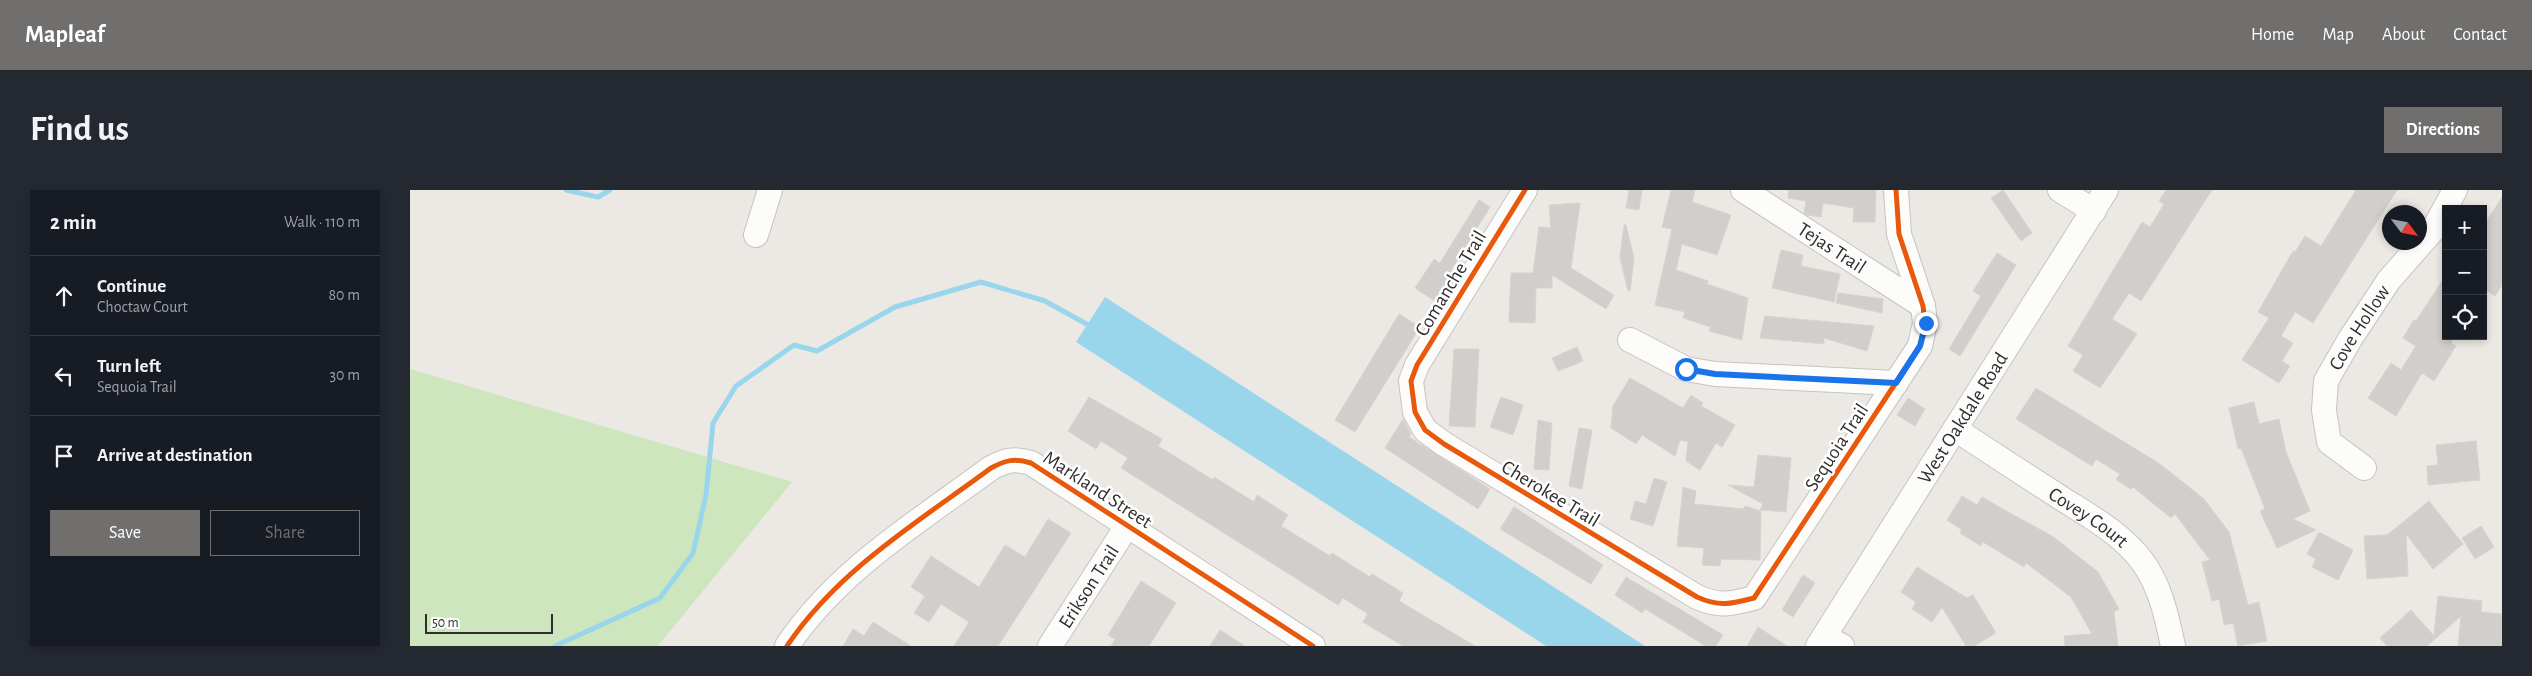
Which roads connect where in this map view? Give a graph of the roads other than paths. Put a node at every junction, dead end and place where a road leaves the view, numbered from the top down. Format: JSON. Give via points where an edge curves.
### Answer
{"nodes":[{"id":1,"x":770,"y":190,"type":"edge"},
{"id":2,"x":1524,"y":190,"type":"edge"},
{"id":3,"x":1743,"y":190,"type":"edge"},
{"id":4,"x":1896,"y":190,"type":"edge"},
{"id":5,"x":2060,"y":190,"type":"edge"},
{"id":6,"x":2106,"y":190,"type":"edge"},
{"id":7,"x":2455,"y":190,"type":"edge"},
{"id":8,"x":2094,"y":211,"type":"junction"},
{"id":9,"x":756,"y":235,"type":"dead end"},
{"id":10,"x":1923,"y":306,"type":"junction"},
{"id":11,"x":1630,"y":340,"type":"dead end"},
{"id":12,"x":1896,"y":383,"type":"junction"},
{"id":13,"x":1412,"y":395,"type":"joint"},
{"id":14,"x":1955,"y":430,"type":"junction"},
{"id":15,"x":2364,"y":468,"type":"dead end"},
{"id":16,"x":1127,"y":526,"type":"junction"},
{"id":17,"x":1754,"y":598,"type":"joint"},
{"id":18,"x":1828,"y":643,"type":"edge"},
{"id":19,"x":1305,"y":644,"type":"edge"},
{"id":20,"x":787,"y":646,"type":"edge"},
{"id":21,"x":1050,"y":646,"type":"edge"},
{"id":22,"x":2173,"y":646,"type":"edge"}],
"edges":[{"from":1,"to":9,"type":"street"},
{"from":2,"to":13,"type":"street","name":"Comanche Trail","via":[[1417,365],[1411,381]]},
{"from":3,"to":10,"type":"street","name":"Tejas Trail"},
{"from":4,"to":10,"type":"street","name":"Sequoia Trail","via":[[1899,234]]},
{"from":5,"to":8,"type":"street"},
{"from":6,"to":8,"type":"street","name":"West Oakdale Road"},
{"from":7,"to":15,"type":"street","name":"Cove Hollow","via":[[2433,230],[2389,280],[2326,381],[2324,410],[2329,442]]},
{"from":8,"to":14,"type":"street","name":"West Oakdale Road"},
{"from":10,"to":12,"type":"street","name":"Sequoia Trail","via":[[1926,323],[1920,346]]},
{"from":11,"to":12,"type":"street","via":[[1686,369],[1715,374]]},
{"from":12,"to":17,"type":"street","name":"Sequoia Trail"},
{"from":13,"to":17,"type":"street","name":"Cherokee Trail","via":[[1425,430],[1444,444],[1688,592],[1713,604],[1733,604]]},
{"from":14,"to":18,"type":"street","name":"West Oakdale Road"},
{"from":14,"to":22,"type":"street","name":"Covey Court","via":[[2127,544],[2143,562],[2155,585]]},
{"from":16,"to":19,"type":"street","name":"Markland Street"},
{"from":16,"to":20,"type":"street","name":"Markland Street","via":[[1031,463],[1016,459],[1004,461],[863,562],[805,619]]},
{"from":16,"to":21,"type":"street","name":"Erikson Trail"}]}
